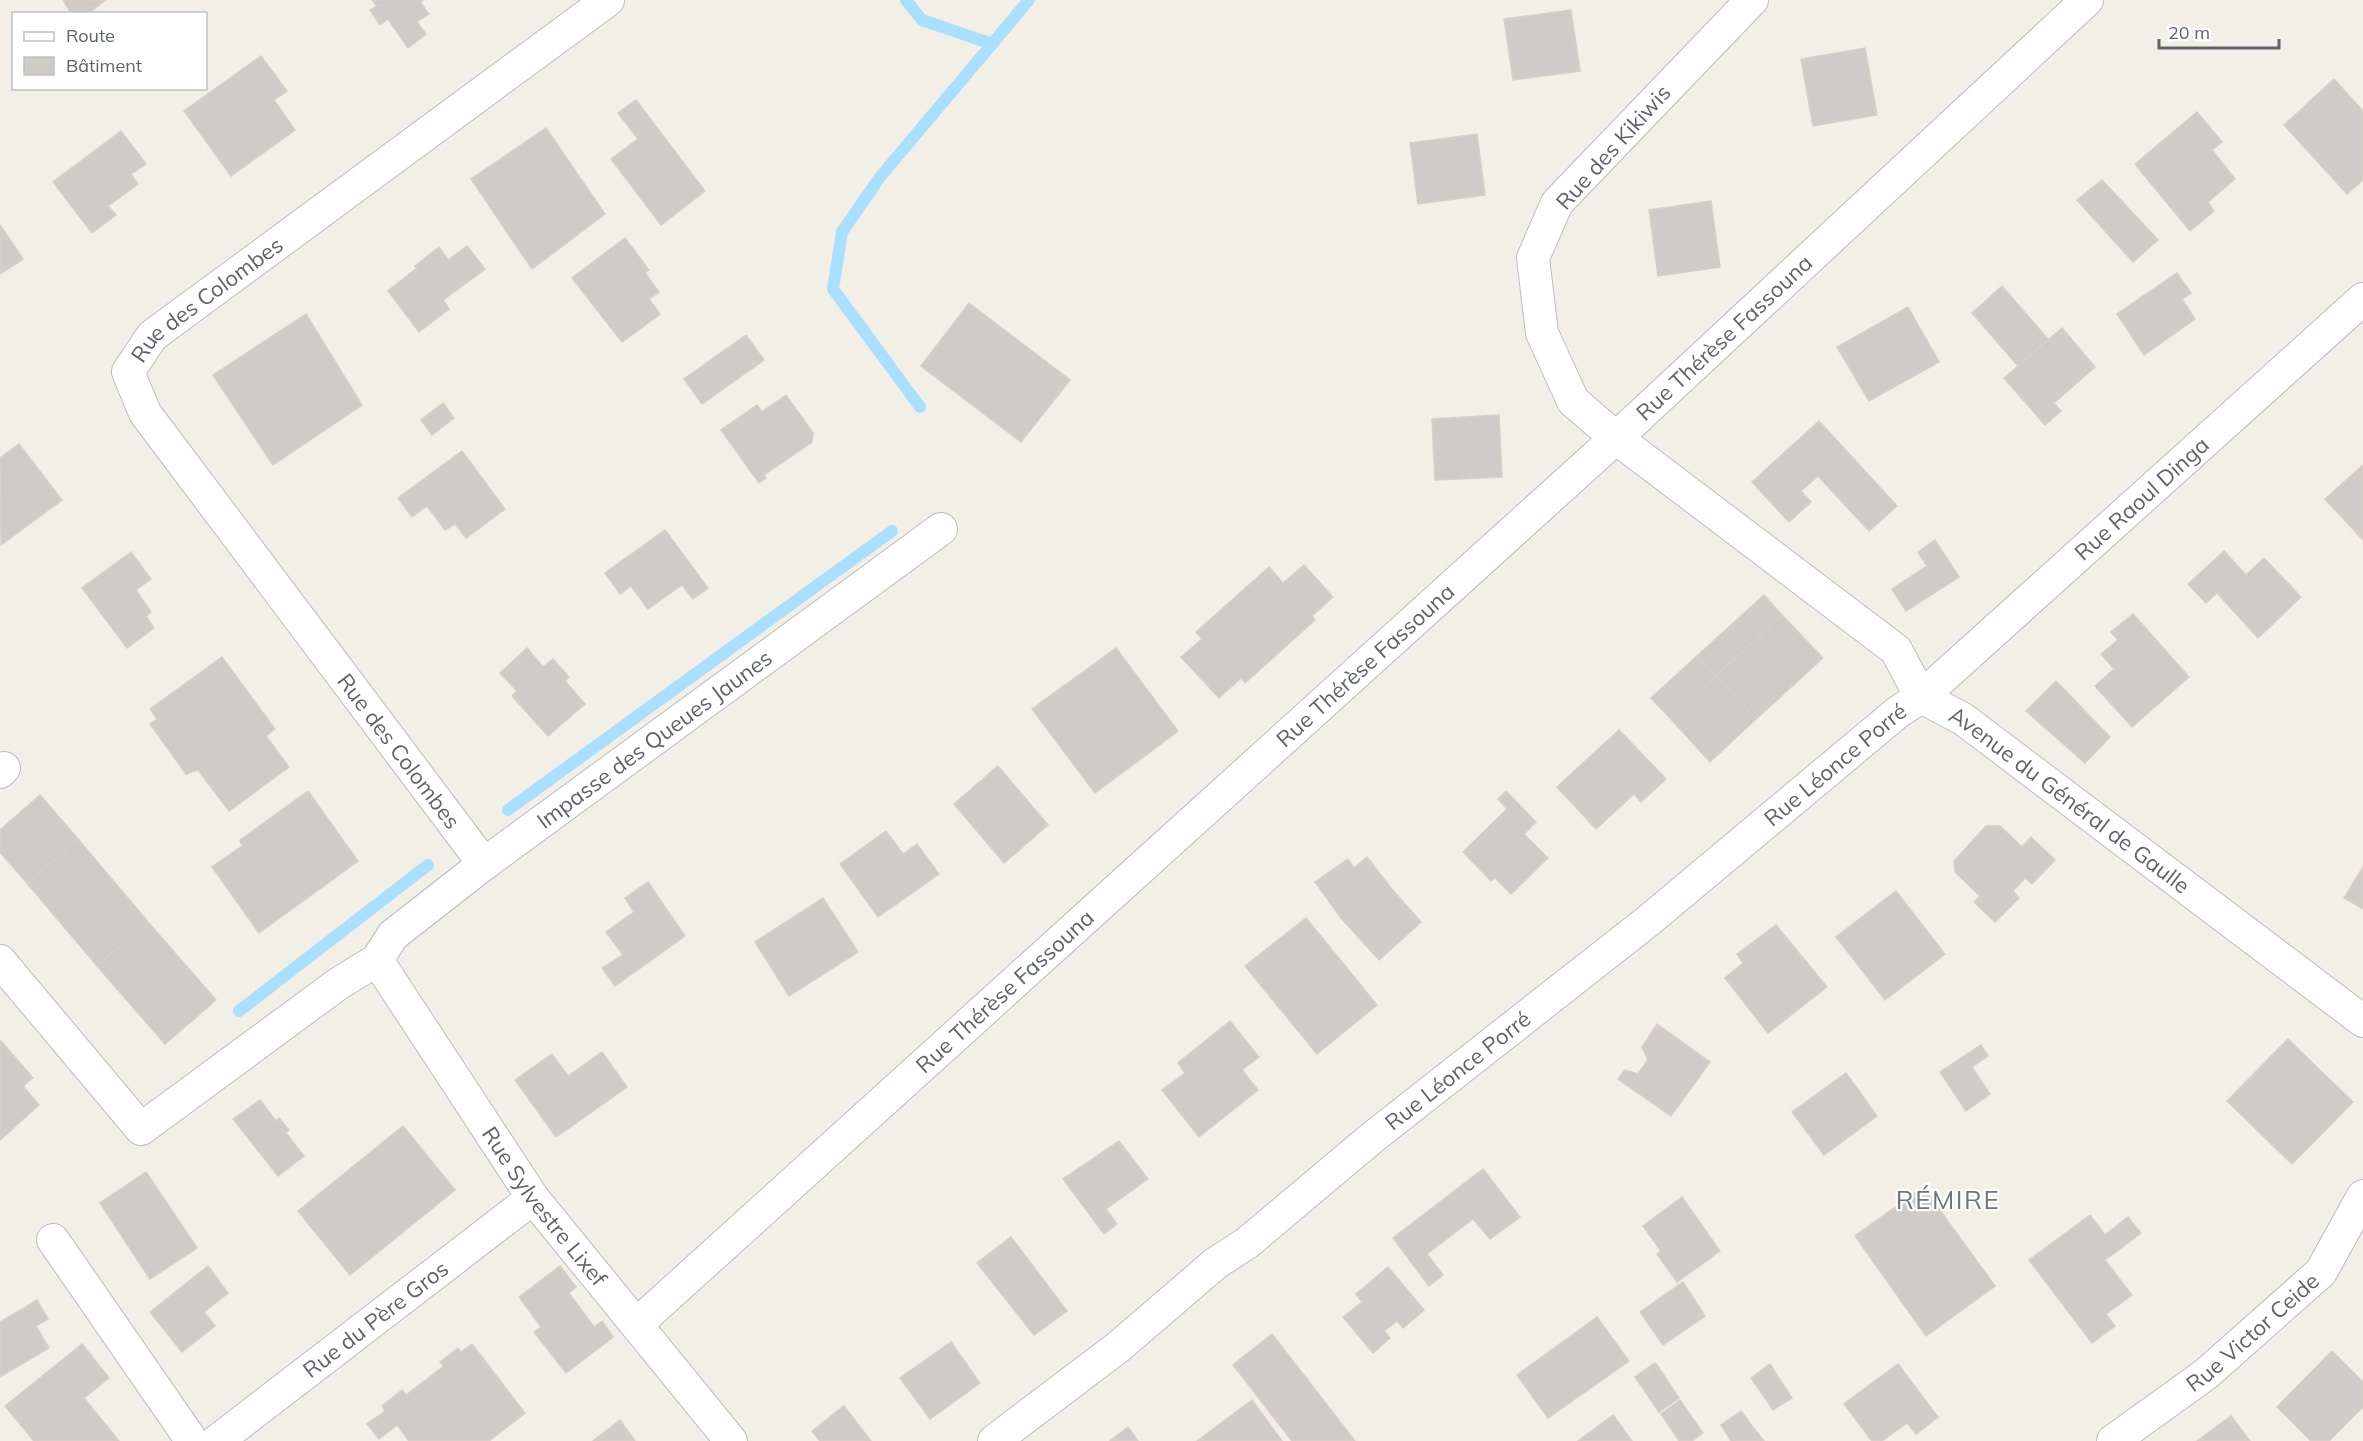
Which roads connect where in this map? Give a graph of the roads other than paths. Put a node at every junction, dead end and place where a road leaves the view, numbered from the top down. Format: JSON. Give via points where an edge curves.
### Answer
{"nodes":[{"id":1,"x":1752,"y":0,"type":"edge"},
{"id":2,"x":2087,"y":0,"type":"edge"},
{"id":3,"x":601,"y":2,"type":"edge"},
{"id":4,"x":2363,"y":299,"type":"edge"},
{"id":5,"x":1616,"y":438,"type":"junction"},
{"id":6,"x":941,"y":529,"type":"dead end"},
{"id":7,"x":1921,"y":697,"type":"junction"},
{"id":8,"x":484,"y":864,"type":"junction"},
{"id":9,"x":377,"y":960,"type":"junction"},
{"id":10,"x":0,"y":961,"type":"edge"},
{"id":11,"x":2363,"y":1021,"type":"edge"},
{"id":12,"x":2363,"y":1196,"type":"edge"},
{"id":13,"x":533,"y":1198,"type":"junction"},
{"id":14,"x":53,"y":1240,"type":"dead end"},
{"id":15,"x":637,"y":1324,"type":"junction"},
{"id":16,"x":192,"y":1441,"type":"edge"},
{"id":17,"x":218,"y":1441,"type":"edge"},
{"id":18,"x":731,"y":1441,"type":"edge"},
{"id":19,"x":994,"y":1441,"type":"edge"},
{"id":20,"x":2113,"y":1441,"type":"edge"}],
"edges":[{"from":1,"to":5,"type":"street","name":"Rue des Kikiwis","via":[[1557,203],[1533,258],[1542,333],[1573,401]]},
{"from":2,"to":5,"type":"street","name":"Rue Thérèse Fassouna"},
{"from":3,"to":8,"type":"street","name":"Rue des Colombes","via":[[152,336],[128,372],[145,413]]},
{"from":4,"to":7,"type":"street","name":"Rue Raoul Dinga"},
{"from":5,"to":7,"type":"street","name":"Avenue du Général de Gaulle","via":[[1896,650]]},
{"from":5,"to":15,"type":"street","name":"Rue Thérèse Fassouna"},
{"from":6,"to":8,"type":"street","name":"Impasse des Queues Jaunes"},
{"from":7,"to":11,"type":"street","name":"Avenue du Général de Gaulle","via":[[1964,719]]},
{"from":7,"to":19,"type":"street","name":"Rue Léonce Porré","via":[[1648,921],[1373,1137],[1247,1243],[1216,1263],[1117,1348]]},
{"from":8,"to":9,"type":"street","name":"Impasse des Queues Jaunes","via":[[393,935]]},
{"from":9,"to":10,"type":"street","via":[[338,984],[141,1129]]},
{"from":9,"to":13,"type":"street","name":"Rue Sylvestre Lixef"},
{"from":12,"to":20,"type":"street","name":"Rue Victor Ceide","via":[[2321,1272],[2206,1374]]},
{"from":13,"to":15,"type":"street","name":"Rue Sylvestre Lixef"},
{"from":13,"to":17,"type":"street","name":"Rue du Père Gros"},
{"from":14,"to":16,"type":"street"},
{"from":15,"to":18,"type":"street","name":"Rue Sylvestre Lixef"}]}
